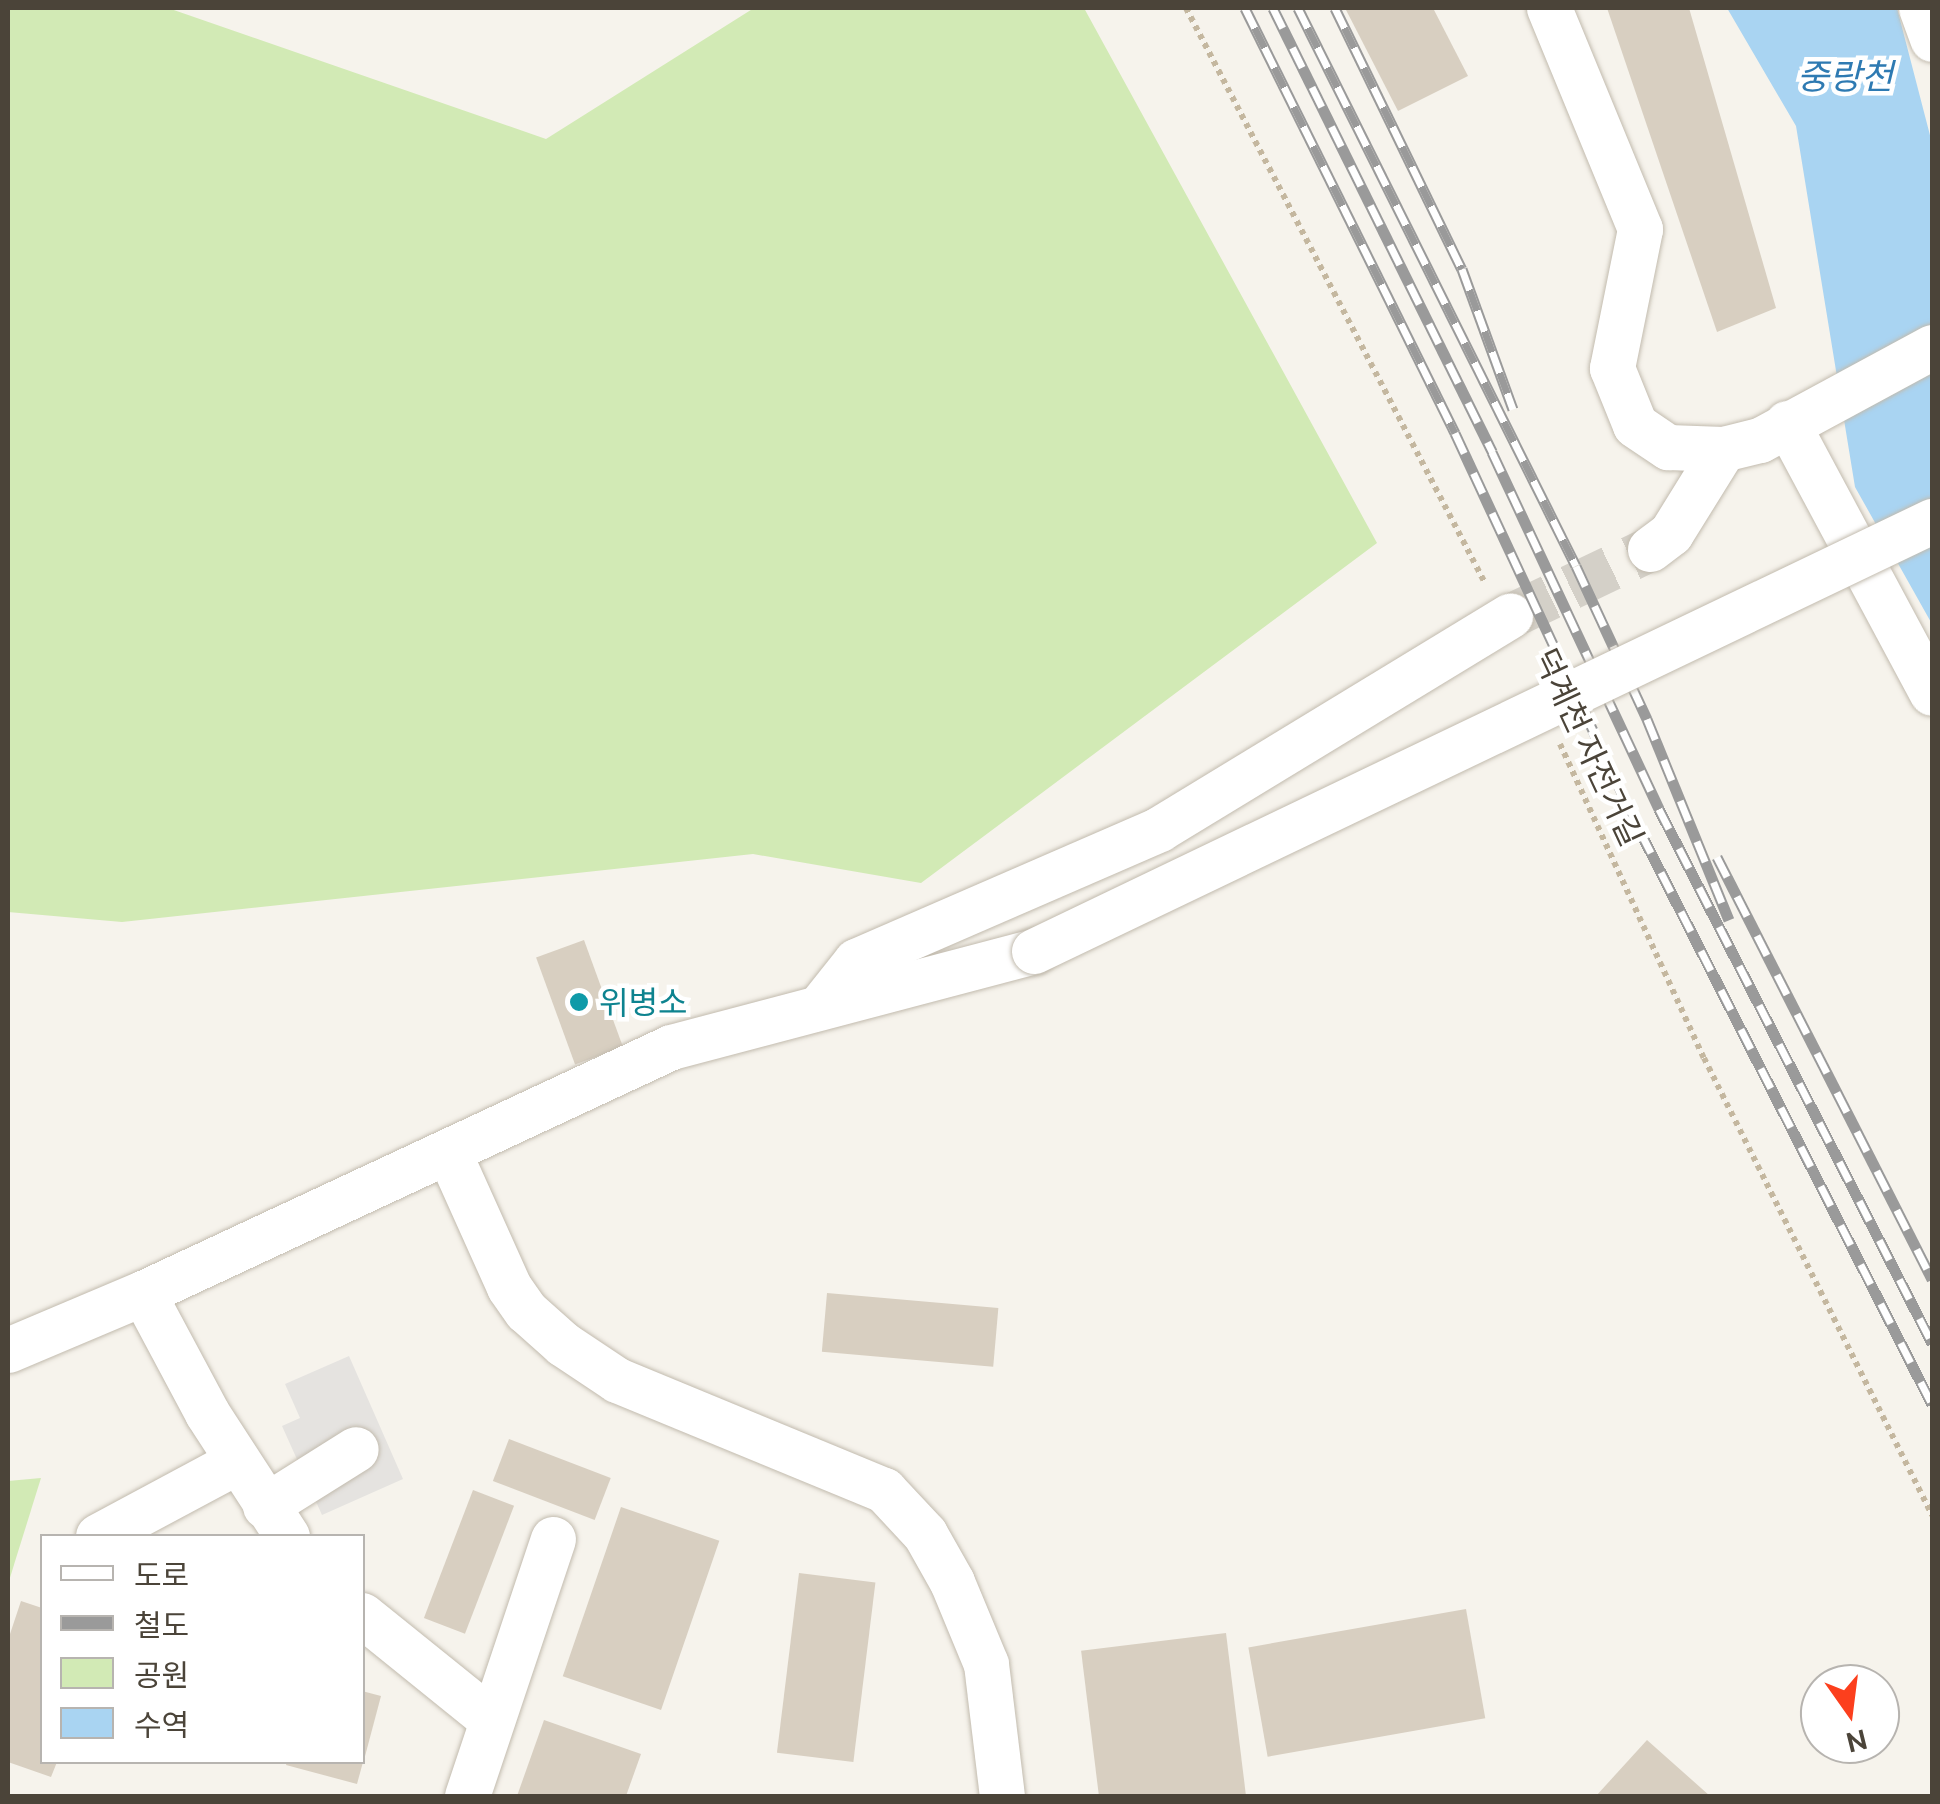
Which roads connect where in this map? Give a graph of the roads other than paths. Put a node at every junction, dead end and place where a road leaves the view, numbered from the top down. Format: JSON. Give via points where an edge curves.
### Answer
{"nodes":[{"id":1,"x":1549,"y":8,"type":"edge"},
{"id":2,"x":1921,"y":8,"type":"edge"},
{"id":3,"x":1932,"y":39,"type":"edge"},
{"id":4,"x":1932,"y":346,"type":"edge"},
{"id":5,"x":1798,"y":418,"type":"junction"},
{"id":6,"x":1723,"y":449,"type":"junction"},
{"id":7,"x":1932,"y":521,"type":"edge"},
{"id":8,"x":1650,"y":549,"type":"tunnel mouth"},
{"id":9,"x":1506,"y":617,"type":"tunnel mouth"},
{"id":10,"x":1932,"y":694,"type":"edge"},
{"id":11,"x":820,"y":1005,"type":"junction"},
{"id":12,"x":448,"y":1151,"type":"junction"},
{"id":13,"x":142,"y":1293,"type":"junction"},
{"id":14,"x":8,"y":1350,"type":"edge"},
{"id":15,"x":356,"y":1449,"type":"dead end"},
{"id":16,"x":236,"y":1462,"type":"junction"},
{"id":17,"x":276,"y":1521,"type":"edge"},
{"id":18,"x":102,"y":1534,"type":"edge"},
{"id":19,"x":553,"y":1539,"type":"dead end"},
{"id":20,"x":365,"y":1616,"type":"edge"},
{"id":21,"x":492,"y":1720,"type":"junction"},
{"id":22,"x":466,"y":1796,"type":"edge"},
{"id":23,"x":1002,"y":1796,"type":"edge"}],
"edges":[{"from":1,"to":6,"type":"street","via":[[1640,229],[1612,368],[1635,425],[1668,447]]},
{"from":2,"to":3,"type":"street"},
{"from":4,"to":5,"type":"street"},
{"from":5,"to":6,"type":"street","via":[[1760,440]]},
{"from":5,"to":10,"type":"street"},
{"from":6,"to":8,"type":"street","via":[[1672,532]]},
{"from":7,"to":11,"type":"street","bridge":true,"via":[[1034,952]]},
{"from":9,"to":11,"type":"street","via":[[1160,829],[856,960]]},
{"from":11,"to":12,"type":"street","via":[[671,1048]]},
{"from":12,"to":13,"type":"street"},
{"from":12,"to":23,"type":"street","via":[[509,1287],[563,1344],[617,1380],[884,1490],[925,1534],[986,1664]]},
{"from":13,"to":14,"type":"street"},
{"from":13,"to":16,"type":"street"},
{"from":15,"to":17,"type":"street"},
{"from":16,"to":17,"type":"street"},
{"from":16,"to":18,"type":"street"},
{"from":19,"to":21,"type":"street"},
{"from":20,"to":21,"type":"street"},
{"from":21,"to":22,"type":"street"}]}
